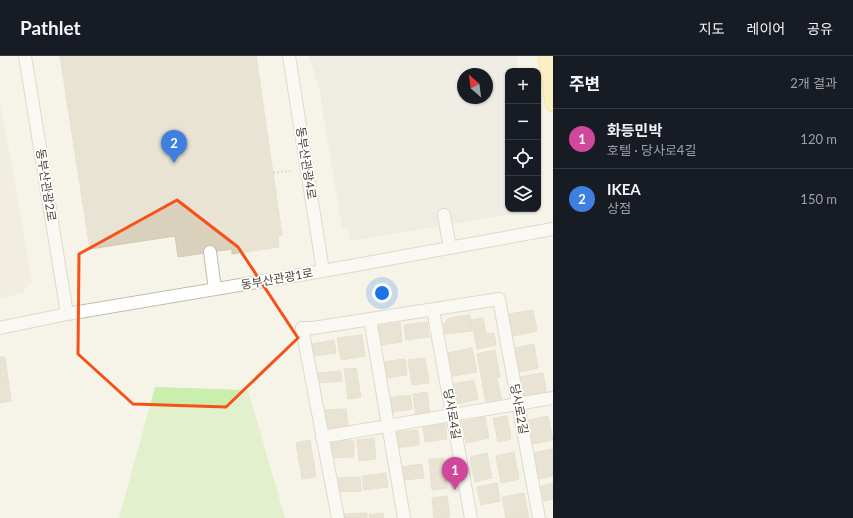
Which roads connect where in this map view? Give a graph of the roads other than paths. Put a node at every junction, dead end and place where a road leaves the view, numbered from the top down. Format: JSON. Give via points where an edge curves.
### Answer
{"nodes":[{"id":1,"x":25,"y":56,"type":"edge"},
{"id":2,"x":289,"y":56,"type":"edge"},
{"id":3,"x":546,"y":56,"type":"edge"},
{"id":4,"x":553,"y":104,"type":"edge"},
{"id":5,"x":444,"y":215,"type":"dead end"},
{"id":6,"x":553,"y":229,"type":"edge"},
{"id":7,"x":450,"y":248,"type":"junction"},
{"id":8,"x":210,"y":252,"type":"dead end"},
{"id":9,"x":323,"y":271,"type":"junction"},
{"id":10,"x":215,"y":289,"type":"junction"},
{"id":11,"x":433,"y":310,"type":"junction"},
{"id":12,"x":67,"y":314,"type":"junction"},
{"id":13,"x":370,"y":319,"type":"junction"},
{"id":14,"x":0,"y":328,"type":"edge"},
{"id":15,"x":553,"y":398,"type":"edge"},
{"id":16,"x":518,"y":404,"type":"junction"},
{"id":17,"x":452,"y":415,"type":"junction"},
{"id":18,"x":388,"y":426,"type":"junction"},
{"id":19,"x":322,"y":437,"type":"junction"},
{"id":20,"x":338,"y":518,"type":"edge"},
{"id":21,"x":404,"y":518,"type":"edge"},
{"id":22,"x":471,"y":518,"type":"edge"},
{"id":23,"x":539,"y":518,"type":"edge"}],
"edges":[{"from":1,"to":12,"type":"street","name":"동부산관광2로"},
{"from":2,"to":9,"type":"street","name":"동부산관광4로"},
{"from":3,"to":4,"type":"main road"},
{"from":5,"to":7,"type":"street"},
{"from":6,"to":7,"type":"street","name":"동부산관광1로"},
{"from":7,"to":9,"type":"street","name":"동부산관광1로"},
{"from":8,"to":10,"type":"street"},
{"from":9,"to":10,"type":"street","name":"동부산관광1로"},
{"from":10,"to":12,"type":"street","name":"동부산관광1로"},
{"from":11,"to":13,"type":"street"},
{"from":11,"to":16,"type":"street","name":"당사로2길","via":[[498,299]]},
{"from":11,"to":17,"type":"street","name":"당사로4길"},
{"from":12,"to":14,"type":"street","name":"동부산관광1로"},
{"from":13,"to":18,"type":"street"},
{"from":13,"to":19,"type":"street","via":[[302,328]]},
{"from":15,"to":16,"type":"street"},
{"from":16,"to":17,"type":"street"},
{"from":16,"to":23,"type":"street","name":"당사로2길"},
{"from":17,"to":18,"type":"street"},
{"from":17,"to":22,"type":"street","name":"당사로4길"},
{"from":18,"to":19,"type":"street"},
{"from":18,"to":21,"type":"street"},
{"from":19,"to":20,"type":"street"}]}
